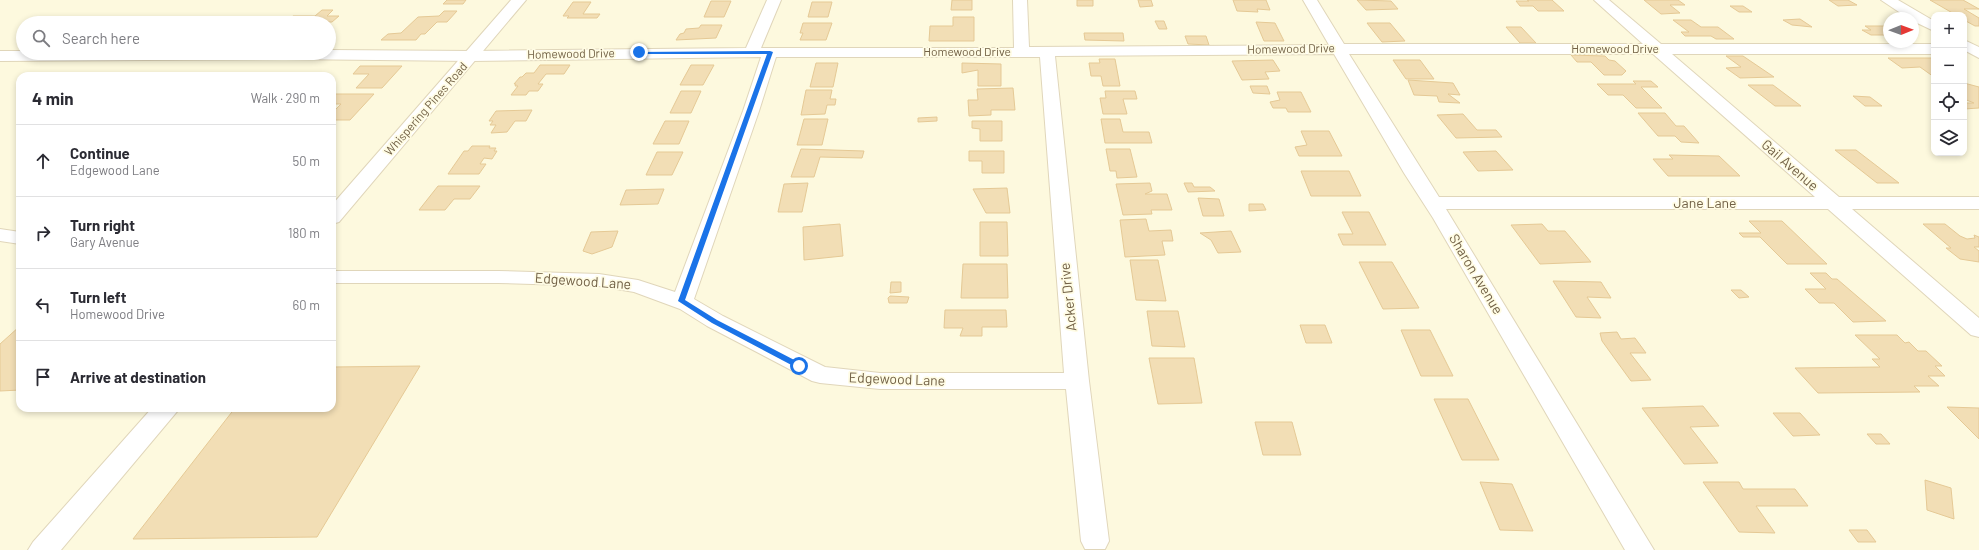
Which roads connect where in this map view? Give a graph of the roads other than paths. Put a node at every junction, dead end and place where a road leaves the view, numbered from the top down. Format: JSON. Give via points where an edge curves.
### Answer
{"nodes":[{"id":1,"x":519,"y":0,"type":"edge"},
{"id":2,"x":774,"y":0,"type":"edge"},
{"id":3,"x":1020,"y":0,"type":"edge"},
{"id":4,"x":1310,"y":0,"type":"edge"},
{"id":5,"x":1601,"y":0,"type":"edge"},
{"id":6,"x":1888,"y":0,"type":"edge"},
{"id":7,"x":1931,"y":25,"type":"edge"},
{"id":8,"x":1339,"y":48,"type":"junction"},
{"id":9,"x":1656,"y":49,"type":"junction"},
{"id":10,"x":1931,"y":49,"type":"edge"},
{"id":11,"x":751,"y":52,"type":"junction"},
{"id":12,"x":770,"y":52,"type":"junction"},
{"id":13,"x":1022,"y":52,"type":"junction"},
{"id":14,"x":1047,"y":52,"type":"junction"},
{"id":15,"x":336,"y":55,"type":"edge"},
{"id":16,"x":0,"y":56,"type":"edge"},
{"id":17,"x":16,"y":56,"type":"edge"},
{"id":18,"x":472,"y":56,"type":"junction"},
{"id":19,"x":1432,"y":203,"type":"junction"},
{"id":20,"x":1834,"y":203,"type":"junction"},
{"id":21,"x":1979,"y":203,"type":"edge"},
{"id":22,"x":336,"y":213,"type":"edge"},
{"id":23,"x":0,"y":235,"type":"edge"},
{"id":24,"x":16,"y":237,"type":"edge"},
{"id":25,"x":336,"y":277,"type":"edge"},
{"id":26,"x":682,"y":301,"type":"junction"},
{"id":27,"x":1979,"y":330,"type":"edge"},
{"id":28,"x":1076,"y":381,"type":"junction"},
{"id":29,"x":164,"y":412,"type":"edge"},
{"id":30,"x":1095,"y":541,"type":"dead end"},
{"id":31,"x":43,"y":550,"type":"edge"},
{"id":32,"x":1640,"y":550,"type":"edge"}],
"edges":[{"from":1,"to":18,"type":"street","name":"Whispering Pines Road"},
{"from":2,"to":11,"type":"street"},
{"from":3,"to":13,"type":"street"},
{"from":4,"to":8,"type":"street","name":"Sharon Avenue"},
{"from":5,"to":9,"type":"street","name":"Gail Avenue"},
{"from":6,"to":7,"type":"street"},
{"from":8,"to":9,"type":"street","name":"Homewood Drive"},
{"from":8,"to":14,"type":"street","name":"Homewood Drive"},
{"from":8,"to":19,"type":"street","name":"Sharon Avenue"},
{"from":9,"to":10,"type":"street","name":"Homewood Drive"},
{"from":9,"to":20,"type":"street","name":"Gail Avenue"},
{"from":11,"to":12,"type":"street","name":"Homewood Drive"},
{"from":11,"to":18,"type":"street","name":"Homewood Drive"},
{"from":12,"to":13,"type":"street","name":"Homewood Drive"},
{"from":12,"to":26,"type":"street"},
{"from":13,"to":14,"type":"street","name":"Homewood Drive"},
{"from":14,"to":28,"type":"street","name":"Acker Drive"},
{"from":15,"to":18,"type":"street","name":"Homewood Drive"},
{"from":16,"to":17,"type":"street","name":"Homewood Drive"},
{"from":18,"to":22,"type":"street","name":"Whispering Pines Road"},
{"from":19,"to":20,"type":"street","name":"Jane Lane"},
{"from":19,"to":32,"type":"street","name":"Sharon Avenue"},
{"from":20,"to":21,"type":"street","name":"Jane Lane"},
{"from":20,"to":27,"type":"street","name":"Gail Avenue"},
{"from":23,"to":24,"type":"street"},
{"from":25,"to":26,"type":"street","name":"Edgewood Lane","via":[[599,280],[638,286]]},
{"from":26,"to":28,"type":"street","name":"Edgewood Lane","via":[[722,325],[820,375],[880,381]]},
{"from":28,"to":30,"type":"street","name":"Acker Drive"},
{"from":29,"to":31,"type":"street"}]}
